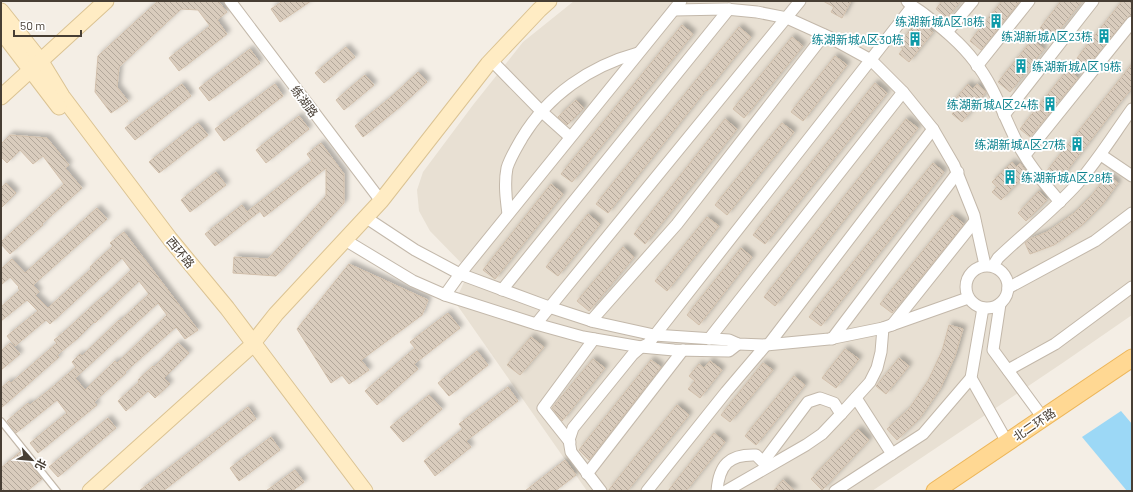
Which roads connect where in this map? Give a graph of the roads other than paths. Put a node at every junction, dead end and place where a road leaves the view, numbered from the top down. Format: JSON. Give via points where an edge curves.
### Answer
{"nodes":[{"id":1,"x":106,"y":1,"type":"edge"},
{"id":2,"x":230,"y":1,"type":"edge"},
{"id":3,"x":549,"y":1,"type":"edge"},
{"id":4,"x":800,"y":1,"type":"edge"},
{"id":5,"x":972,"y":1,"type":"edge"},
{"id":6,"x":1029,"y":1,"type":"edge"},
{"id":7,"x":1093,"y":1,"type":"edge"},
{"id":8,"x":909,"y":4,"type":"edge"},
{"id":9,"x":677,"y":5,"type":"edge"},
{"id":10,"x":729,"y":9,"type":"junction"},
{"id":11,"x":1,"y":11,"type":"edge"},
{"id":12,"x":787,"y":18,"type":"junction"},
{"id":13,"x":1132,"y":22,"type":"edge"},
{"id":14,"x":1,"y":31,"type":"edge"},
{"id":15,"x":947,"y":32,"type":"junction"},
{"id":16,"x":824,"y":35,"type":"junction"},
{"id":17,"x":638,"y":53,"type":"junction"},
{"id":18,"x":491,"y":60,"type":"junction"},
{"id":19,"x":871,"y":60,"type":"junction"},
{"id":20,"x":35,"y":65,"type":"junction"},
{"id":21,"x":978,"y":66,"type":"junction"},
{"id":22,"x":903,"y":92,"type":"junction"},
{"id":23,"x":1,"y":97,"type":"edge"},
{"id":24,"x":1132,"y":109,"type":"edge"},
{"id":25,"x":541,"y":111,"type":"junction"},
{"id":26,"x":1004,"y":115,"type":"junction"},
{"id":27,"x":933,"y":129,"type":"junction"},
{"id":28,"x":570,"y":137,"type":"junction"},
{"id":29,"x":1025,"y":155,"type":"junction"},
{"id":30,"x":1100,"y":155,"type":"junction"},
{"id":31,"x":958,"y":172,"type":"junction"},
{"id":32,"x":1132,"y":176,"type":"edge"},
{"id":33,"x":381,"y":201,"type":"junction"},
{"id":34,"x":1060,"y":202,"type":"junction"},
{"id":35,"x":1132,"y":213,"type":"edge"},
{"id":36,"x":508,"y":214,"type":"junction"},
{"id":37,"x":366,"y":217,"type":"junction"},
{"id":38,"x":975,"y":221,"type":"junction"},
{"id":39,"x":345,"y":240,"type":"junction"},
{"id":40,"x":989,"y":266,"type":"junction"},
{"id":41,"x":460,"y":274,"type":"junction"},
{"id":42,"x":1132,"y":287,"type":"edge"},
{"id":43,"x":1008,"y":288,"type":"junction"},
{"id":44,"x":502,"y":290,"type":"junction"},
{"id":45,"x":446,"y":295,"type":"junction"},
{"id":46,"x":968,"y":298,"type":"junction"},
{"id":47,"x":1000,"y":304,"type":"junction"},
{"id":48,"x":549,"y":307,"type":"junction"},
{"id":49,"x":983,"y":308,"type":"junction"},
{"id":50,"x":593,"y":322,"type":"junction"},
{"id":51,"x":536,"y":324,"type":"junction"},
{"id":52,"x":888,"y":326,"type":"junction"},
{"id":53,"x":654,"y":336,"type":"junction"},
{"id":54,"x":589,"y":338,"type":"junction"},
{"id":55,"x":709,"y":339,"type":"junction"},
{"id":56,"x":832,"y":339,"type":"junction"},
{"id":57,"x":738,"y":344,"type":"junction"},
{"id":58,"x":768,"y":344,"type":"junction"},
{"id":59,"x":251,"y":346,"type":"junction"},
{"id":60,"x":641,"y":347,"type":"junction"},
{"id":61,"x":683,"y":350,"type":"junction"},
{"id":62,"x":1132,"y":358,"type":"edge"},
{"id":63,"x":1132,"y":369,"type":"edge"},
{"id":64,"x":1008,"y":370,"type":"junction"},
{"id":65,"x":971,"y":378,"type":"junction"},
{"id":66,"x":856,"y":398,"type":"junction"},
{"id":67,"x":841,"y":414,"type":"junction"},
{"id":68,"x":1043,"y":418,"type":"junction"},
{"id":69,"x":1,"y":421,"type":"edge"},
{"id":70,"x":570,"y":442,"type":"junction"},
{"id":71,"x":1007,"y":442,"type":"junction"},
{"id":72,"x":892,"y":454,"type":"junction"},
{"id":73,"x":587,"y":474,"type":"junction"},
{"id":74,"x":652,"y":489,"type":"edge"},
{"id":75,"x":57,"y":491,"type":"edge"},
{"id":76,"x":90,"y":491,"type":"edge"},
{"id":77,"x":354,"y":491,"type":"edge"},
{"id":78,"x":365,"y":491,"type":"edge"},
{"id":79,"x":601,"y":491,"type":"edge"},
{"id":80,"x":717,"y":491,"type":"edge"},
{"id":81,"x":726,"y":491,"type":"edge"},
{"id":82,"x":835,"y":491,"type":"edge"},
{"id":83,"x":935,"y":491,"type":"edge"},
{"id":84,"x":954,"y":491,"type":"edge"}],
"edges":[{"from":1,"to":20,"type":"street"},
{"from":2,"to":33,"type":"street","name":"练湖路"},
{"from":3,"to":18,"type":"street"},
{"from":4,"to":12,"type":"street"},
{"from":5,"to":15,"type":"street"},
{"from":6,"to":21,"type":"street"},
{"from":7,"to":26,"type":"street"},
{"from":8,"to":15,"type":"street"},
{"from":8,"to":19,"type":"street"},
{"from":9,"to":10,"type":"street"},
{"from":9,"to":17,"type":"street"},
{"from":10,"to":12,"type":"street"},
{"from":10,"to":44,"type":"street"},
{"from":11,"to":20,"type":"street","name":"西环路"},
{"from":12,"to":16,"type":"street"},
{"from":12,"to":48,"type":"street"},
{"from":13,"to":29,"type":"street"},
{"from":14,"to":20,"type":"street","name":"西环路"},
{"from":15,"to":21,"type":"street"},
{"from":16,"to":19,"type":"street"},
{"from":16,"to":50,"type":"street","via":[[677,224]]},
{"from":17,"to":25,"type":"street","via":[[586,74],[568,86]]},
{"from":17,"to":28,"type":"street"},
{"from":18,"to":25,"type":"street"},
{"from":18,"to":33,"type":"street"},
{"from":19,"to":22,"type":"street"},
{"from":19,"to":53,"type":"street"},
{"from":20,"to":23,"type":"street"},
{"from":20,"to":59,"type":"street","name":"西环路","via":[[227,308]]},
{"from":21,"to":26,"type":"street"},
{"from":22,"to":27,"type":"street"},
{"from":22,"to":55,"type":"street"},
{"from":24,"to":30,"type":"street"},
{"from":25,"to":28,"type":"street"},
{"from":25,"to":36,"type":"street","via":[[517,146],[508,167]]},
{"from":26,"to":29,"type":"street"},
{"from":27,"to":31,"type":"street"},
{"from":27,"to":58,"type":"street"},
{"from":28,"to":36,"type":"street"},
{"from":29,"to":34,"type":"street","via":[[1035,173]]},
{"from":30,"to":32,"type":"street"},
{"from":30,"to":34,"type":"street"},
{"from":31,"to":38,"type":"street"},
{"from":31,"to":56,"type":"street"},
{"from":33,"to":37,"type":"street"},
{"from":34,"to":40,"type":"street"},
{"from":35,"to":43,"type":"street","via":[[1095,241]]},
{"from":36,"to":41,"type":"street"},
{"from":37,"to":39,"type":"street"},
{"from":37,"to":41,"type":"street","via":[[416,250]]},
{"from":38,"to":40,"type":"street"},
{"from":38,"to":52,"type":"street"},
{"from":39,"to":45,"type":"street","via":[[406,278]]},
{"from":39,"to":59,"type":"street","via":[[276,314]]},
{"from":40,"to":43,"type":"street","via":[[1005,275]]},
{"from":40,"to":46,"type":"street","via":[[976,268],[970,274],[965,290]]},
{"from":41,"to":44,"type":"street"},
{"from":41,"to":45,"type":"street"},
{"from":42,"to":64,"type":"street","via":[[1055,344]]},
{"from":43,"to":47,"type":"street","via":[[1006,297]]},
{"from":44,"to":48,"type":"street"},
{"from":45,"to":51,"type":"street"},
{"from":46,"to":49,"type":"street","via":[[974,305]]},
{"from":46,"to":52,"type":"street"},
{"from":47,"to":49,"type":"street","via":[[992,308]]},
{"from":47,"to":64,"type":"street","via":[[993,350]]},
{"from":48,"to":50,"type":"street"},
{"from":48,"to":51,"type":"street"},
{"from":49,"to":65,"type":"street"},
{"from":50,"to":53,"type":"street"},
{"from":50,"to":54,"type":"street"},
{"from":51,"to":54,"type":"street"},
{"from":52,"to":56,"type":"street"},
{"from":52,"to":66,"type":"street","via":[[877,368],[870,382]]},
{"from":53,"to":55,"type":"street"},
{"from":53,"to":60,"type":"street","via":[[648,344]]},
{"from":54,"to":60,"type":"street"},
{"from":54,"to":70,"type":"street","via":[[543,408]]},
{"from":55,"to":57,"type":"street","via":[[729,340]]},
{"from":56,"to":58,"type":"street"},
{"from":57,"to":58,"type":"street"},
{"from":57,"to":61,"type":"street","via":[[729,351]]},
{"from":58,"to":74,"type":"street","via":[[726,392]]},
{"from":59,"to":76,"type":"street"},
{"from":59,"to":77,"type":"street","name":"西环路"},
{"from":59,"to":78,"type":"street","name":"西环路"},
{"from":60,"to":61,"type":"street"},
{"from":60,"to":70,"type":"street","via":[[573,428]]},
{"from":61,"to":73,"type":"street"},
{"from":62,"to":68,"type":"main road","name":"北二环路"},
{"from":63,"to":84,"type":"main road","name":"北二环路"},
{"from":64,"to":68,"type":"street"},
{"from":65,"to":71,"type":"street"},
{"from":65,"to":72,"type":"street","via":[[923,434]]},
{"from":66,"to":67,"type":"street"},
{"from":66,"to":72,"type":"street"},
{"from":67,"to":80,"type":"street","via":[[834,403],[820,398],[808,402],[763,462],[756,455],[747,454],[734,457],[724,466],[718,478]]},
{"from":67,"to":81,"type":"street","via":[[822,434],[806,445]]},
{"from":68,"to":71,"type":"main road","name":"北二环路"},
{"from":69,"to":75,"type":"lane"},
{"from":70,"to":73,"type":"street","via":[[571,452]]},
{"from":71,"to":83,"type":"main road","name":"北二环路"},
{"from":72,"to":82,"type":"street"},
{"from":73,"to":79,"type":"street"}]}
